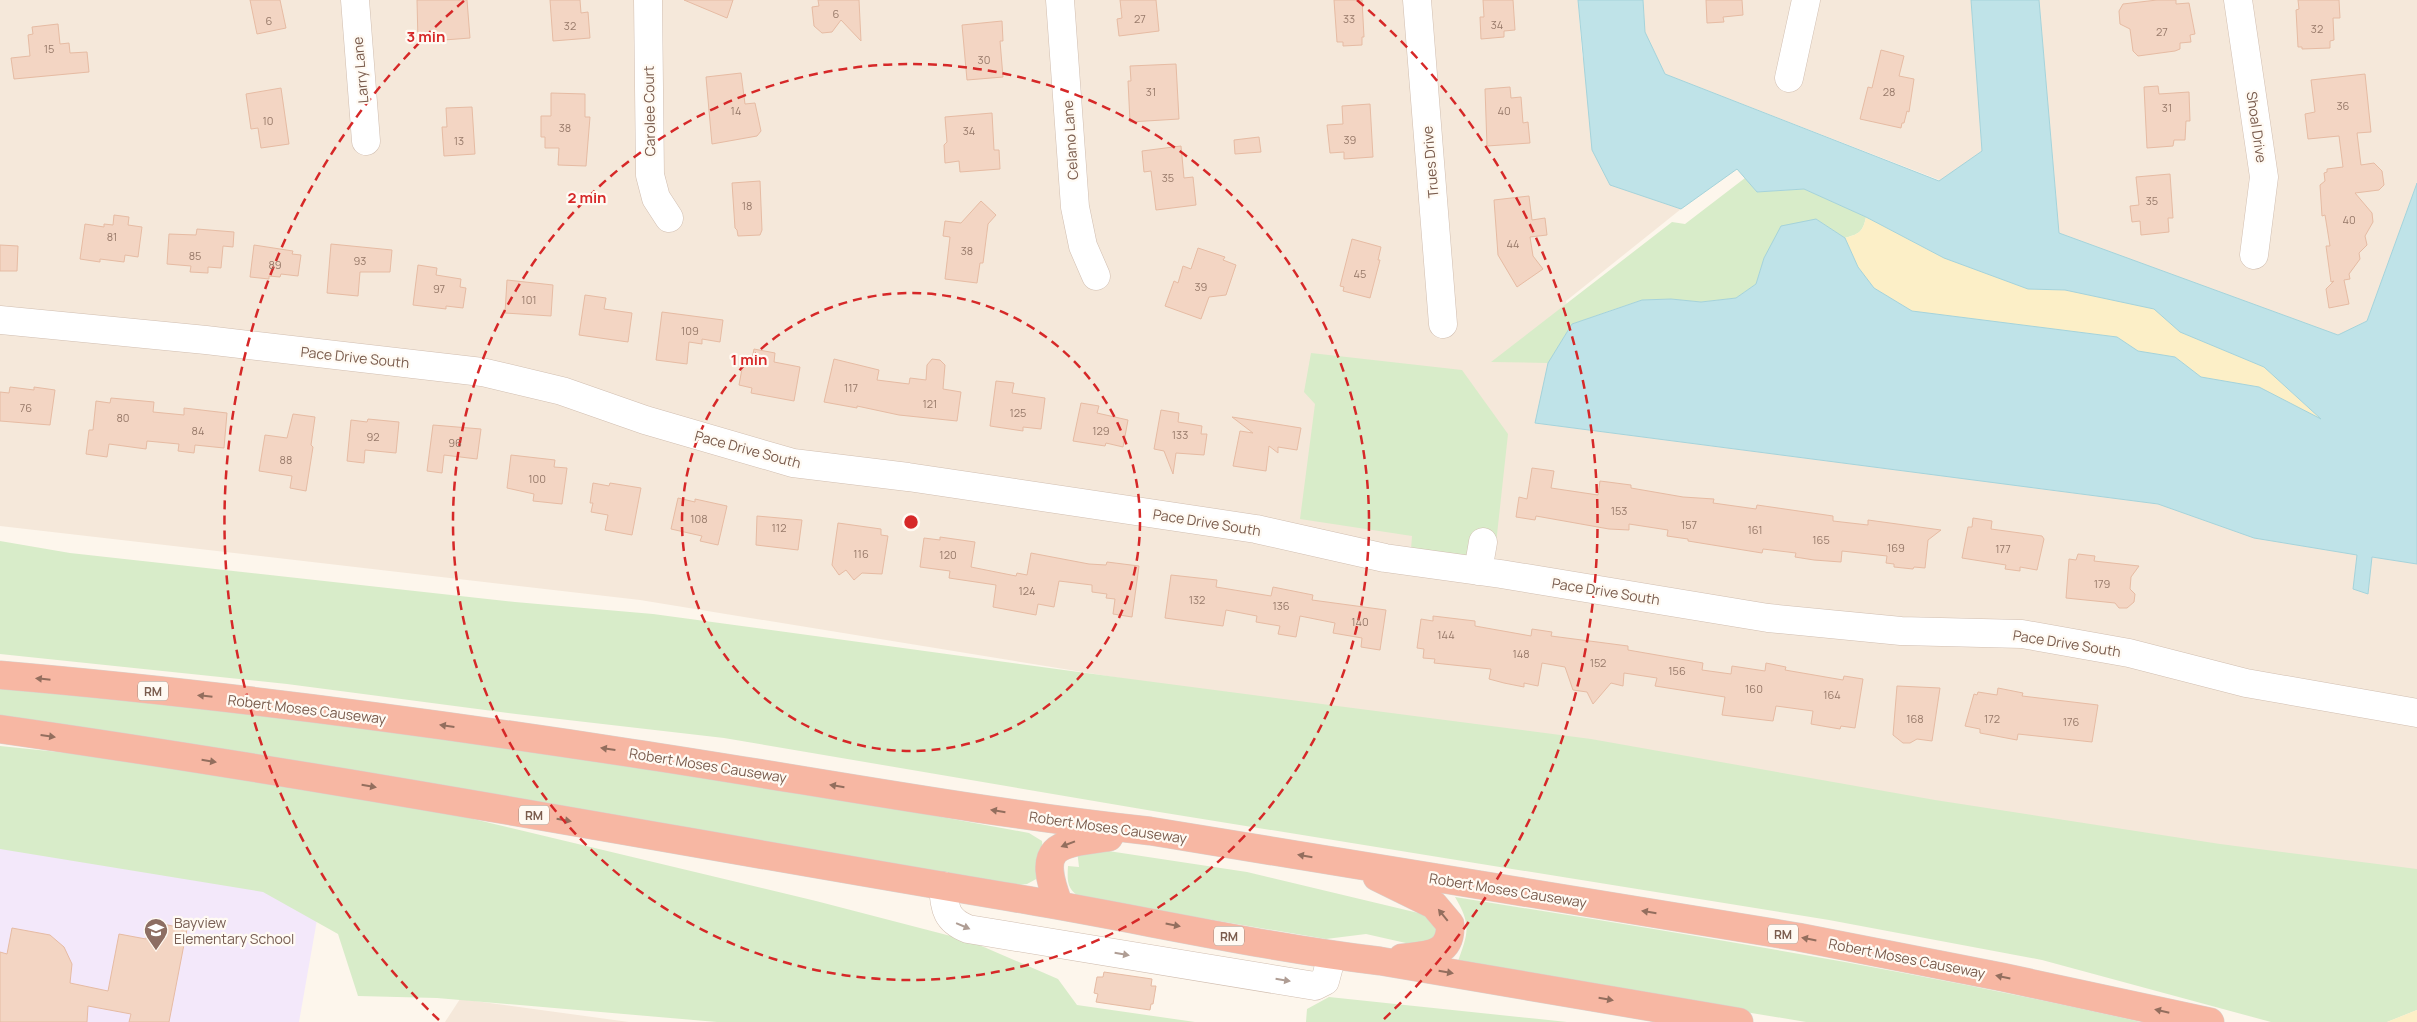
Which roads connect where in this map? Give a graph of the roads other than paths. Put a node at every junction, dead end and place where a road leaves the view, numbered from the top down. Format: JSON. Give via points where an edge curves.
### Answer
{"nodes":[{"id":1,"x":354,"y":0,"type":"edge"},
{"id":2,"x":648,"y":0,"type":"edge"},
{"id":3,"x":1060,"y":0,"type":"edge"},
{"id":4,"x":1417,"y":0,"type":"edge"},
{"id":5,"x":1806,"y":0,"type":"edge"},
{"id":6,"x":2238,"y":0,"type":"edge"},
{"id":7,"x":1789,"y":78,"type":"dead end"},
{"id":8,"x":366,"y":141,"type":"dead end"},
{"id":9,"x":668,"y":218,"type":"dead end"},
{"id":10,"x":2254,"y":255,"type":"dead end"},
{"id":11,"x":1096,"y":276,"type":"dead end"},
{"id":12,"x":0,"y":320,"type":"edge"},
{"id":13,"x":1443,"y":324,"type":"dead end"},
{"id":14,"x":1483,"y":542,"type":"dead end"},
{"id":15,"x":1478,"y":571,"type":"junction"},
{"id":16,"x":0,"y":675,"type":"edge"},
{"id":17,"x":2417,"y":713,"type":"edge"},
{"id":18,"x":0,"y":729,"type":"edge"},
{"id":19,"x":1150,"y":831,"type":"junction"},
{"id":20,"x":1353,"y":865,"type":"junction"},
{"id":21,"x":943,"y":886,"type":"junction"},
{"id":22,"x":1059,"y":905,"type":"junction"},
{"id":23,"x":1332,"y":955,"type":"junction"},
{"id":24,"x":1380,"y":961,"type":"junction"},
{"id":25,"x":1740,"y":1022,"type":"edge"},
{"id":26,"x":2210,"y":1022,"type":"edge"}],
"edges":[{"from":1,"to":8,"type":"street","name":"Larry Lane"},
{"from":2,"to":9,"type":"street","name":"Carolee Court","via":[[650,175],[656,198]]},
{"from":3,"to":11,"type":"street","name":"Celano Lane","via":[[1076,208],[1084,246]]},
{"from":4,"to":13,"type":"street","name":"Trues Drive"},
{"from":5,"to":7,"type":"street"},
{"from":6,"to":10,"type":"street","name":"Shoal Drive","via":[[2264,177]]},
{"from":12,"to":15,"type":"street","name":"Pace Drive South","via":[[482,372],[562,391],[645,420],[793,463],[1256,529],[1385,558]]},
{"from":14,"to":15,"type":"street"},
{"from":15,"to":17,"type":"street","name":"Pace Drive South","via":[[1768,618],[1901,631],[2022,634],[2128,652],[2246,683]]},
{"from":19,"to":16,"type":"highway","name":"Robert Moses Causeway","number":"RM","one_way":true,"via":[[1046,819],[640,754],[428,724]]},
{"from":18,"to":21,"type":"highway","number":"RM","one_way":true,"via":[[341,782]]},
{"from":20,"to":19,"type":"highway","name":"Robert Moses Causeway","number":"RM","one_way":true},
{"from":19,"to":22,"type":"highway","one_way":true,"via":[[1062,846],[1051,858],[1050,867]]},
{"from":24,"to":20,"type":"highway","one_way":true,"via":[[1427,955],[1440,950],[1449,938],[1450,924],[1434,905]]},
{"from":26,"to":20,"type":"highway","name":"Robert Moses Causeway","number":"RM","one_way":true,"via":[[1798,937]]},
{"from":21,"to":22,"type":"highway","number":"RM"},
{"from":21,"to":23,"type":"street","one_way":true,"via":[[945,909],[956,924],[968,929],[1315,986],[1325,981]]},
{"from":22,"to":23,"type":"highway","number":"RM","one_way":true},
{"from":23,"to":24,"type":"highway","number":"RM"},
{"from":24,"to":25,"type":"highway","number":"RM","one_way":true}]}
